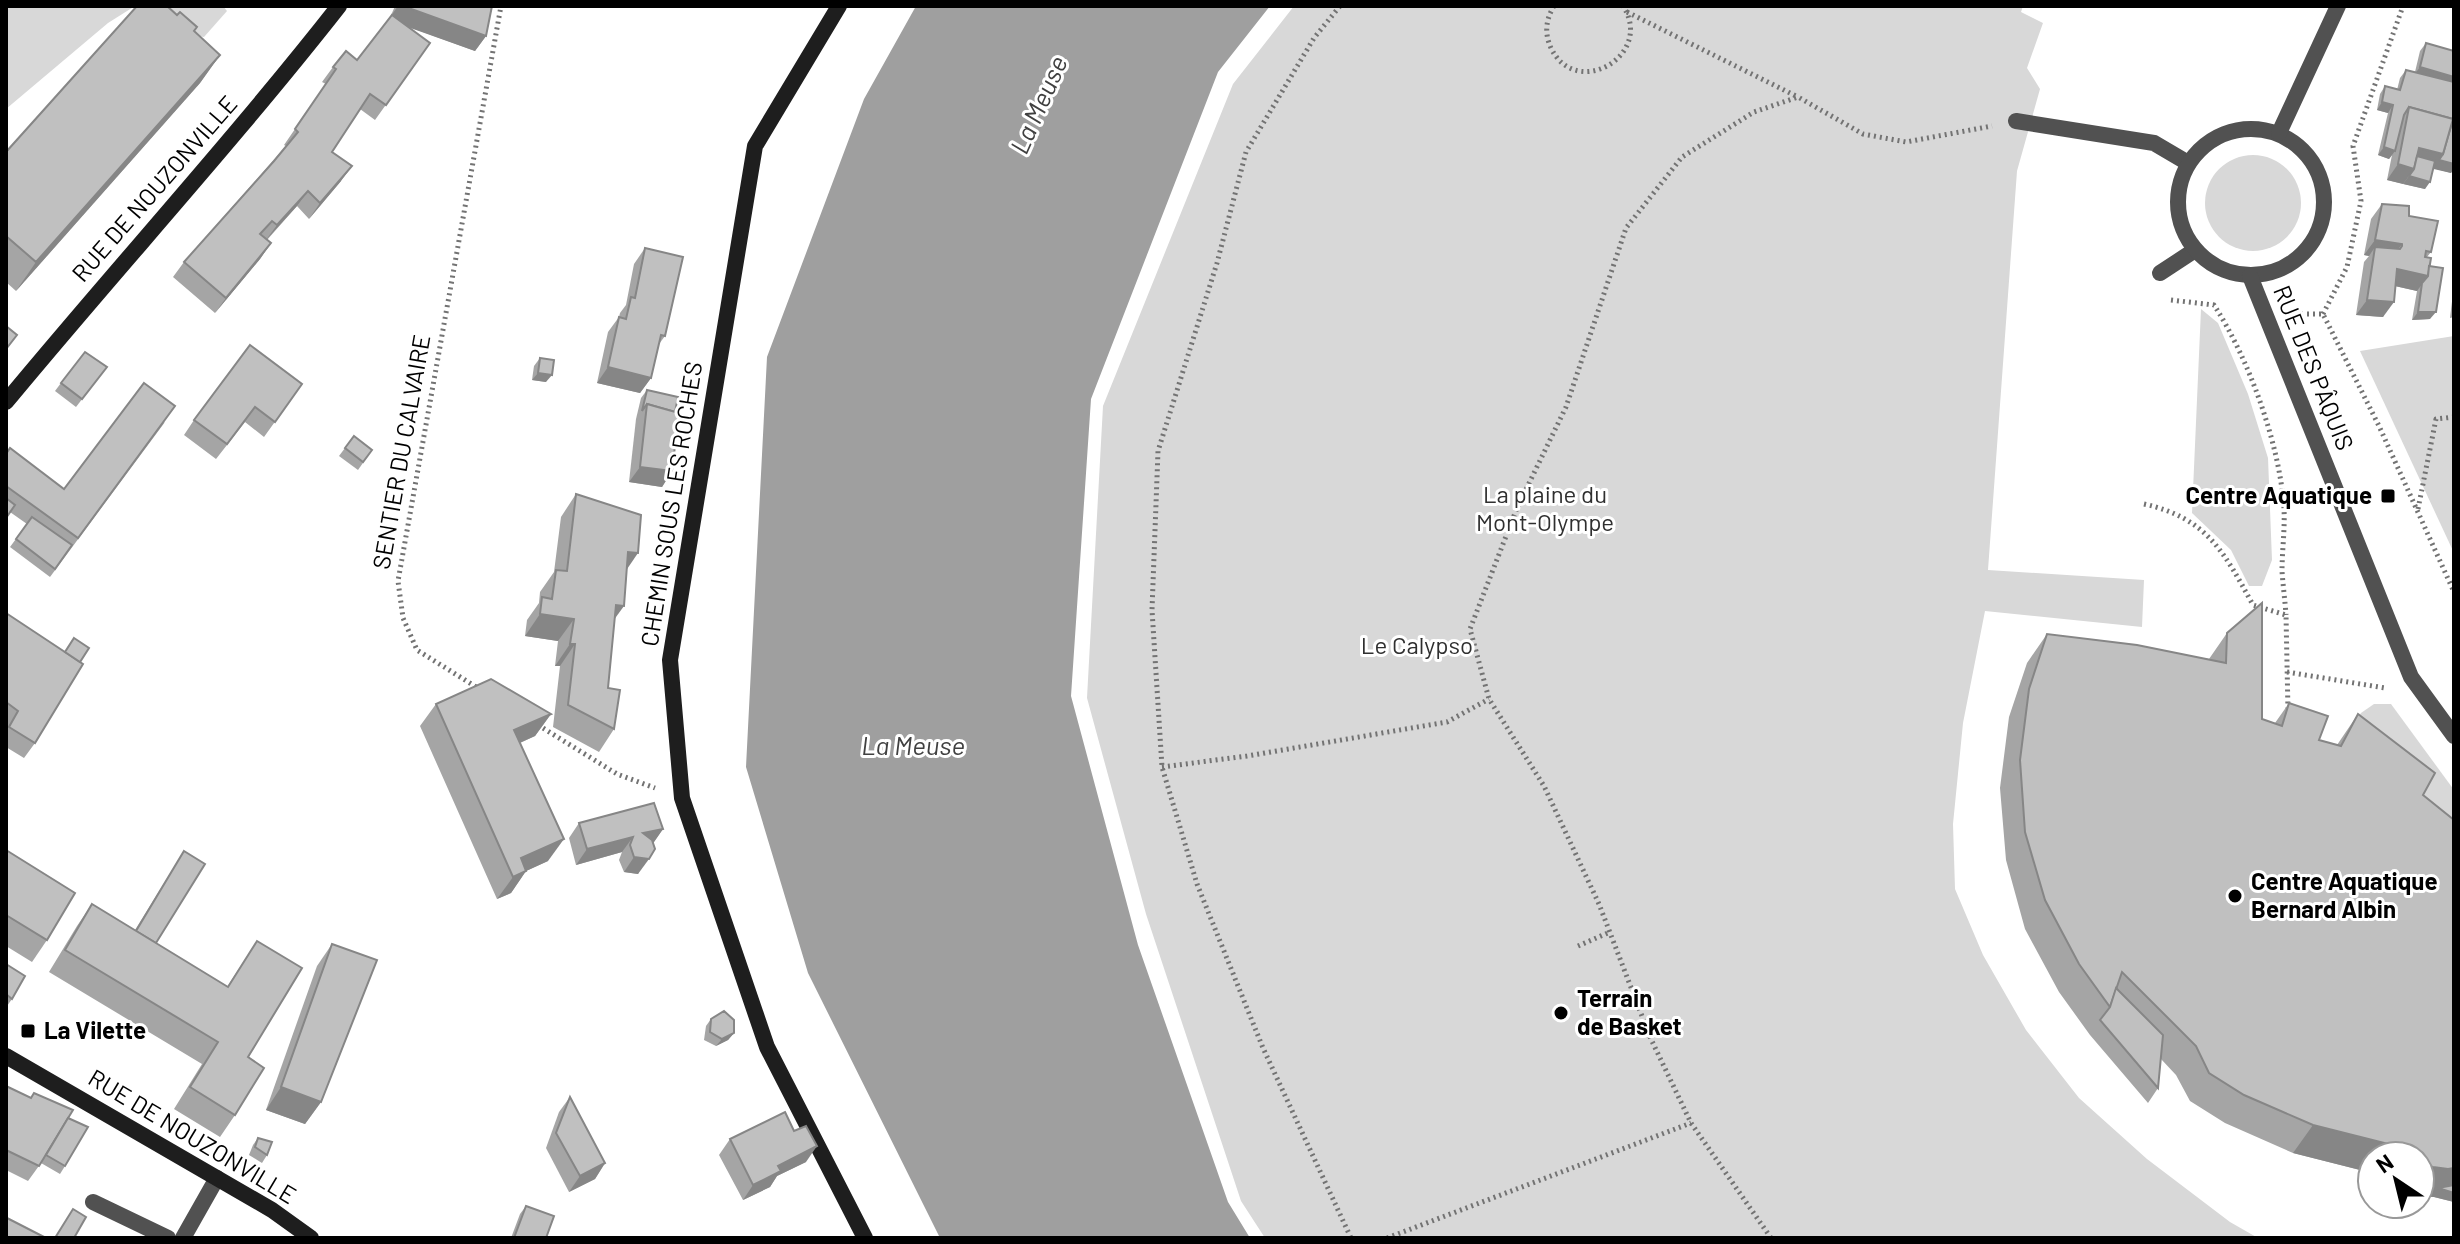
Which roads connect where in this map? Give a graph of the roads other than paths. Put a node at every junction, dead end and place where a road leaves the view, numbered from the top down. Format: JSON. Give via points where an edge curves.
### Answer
{"nodes":[{"id":1,"x":339,"y":6,"type":"edge"},
{"id":2,"x":839,"y":6,"type":"edge"},
{"id":3,"x":2338,"y":6,"type":"edge"},
{"id":4,"x":2016,"y":121,"type":"road end"},
{"id":5,"x":2279,"y":133,"type":"junction"},
{"id":6,"x":2188,"y":163,"type":"junction"},
{"id":7,"x":2195,"y":250,"type":"junction"},
{"id":8,"x":2160,"y":273,"type":"dead end"},
{"id":9,"x":2250,"y":276,"type":"junction"},
{"id":10,"x":6,"y":402,"type":"edge"},
{"id":11,"x":2454,"y":736,"type":"edge"},
{"id":12,"x":6,"y":1056,"type":"edge"},
{"id":13,"x":217,"y":1178,"type":"junction"},
{"id":14,"x":93,"y":1202,"type":"dead end"},
{"id":15,"x":168,"y":1238,"type":"edge"},
{"id":16,"x":183,"y":1238,"type":"edge"},
{"id":17,"x":311,"y":1238,"type":"edge"},
{"id":18,"x":865,"y":1238,"type":"edge"}],
"edges":[{"from":1,"to":10,"type":"street","name":"RUE DE NOUZONVILLE"},
{"from":2,"to":18,"type":"street","name":"CHEMIN SOUS LES ROCHES","via":[[755,146],[670,660],[682,798],[767,1047]]},
{"from":3,"to":5,"type":"street"},
{"from":4,"to":6,"type":"street","via":[[2154,143]]},
{"from":5,"to":6,"type":"street","via":[[2238,129],[2201,147]]},
{"from":5,"to":9,"type":"street","name":"RUE DES PÂQUIS","via":[[2301,147],[2316,167],[2324,191],[2323,216],[2314,240],[2297,259]]},
{"from":6,"to":7,"type":"street","via":[[2177,208]]},
{"from":7,"to":8,"type":"street"},
{"from":7,"to":9,"type":"street","name":"RUE DES PÂQUIS","via":[[2230,273]]},
{"from":9,"to":11,"type":"street","name":"RUE DES PÂQUIS","via":[[2411,677]]},
{"from":12,"to":13,"type":"street","name":"RUE DE NOUZONVILLE"},
{"from":13,"to":16,"type":"street"},
{"from":13,"to":17,"type":"street","name":"RUE DE NOUZONVILLE"},
{"from":14,"to":15,"type":"street"}]}
